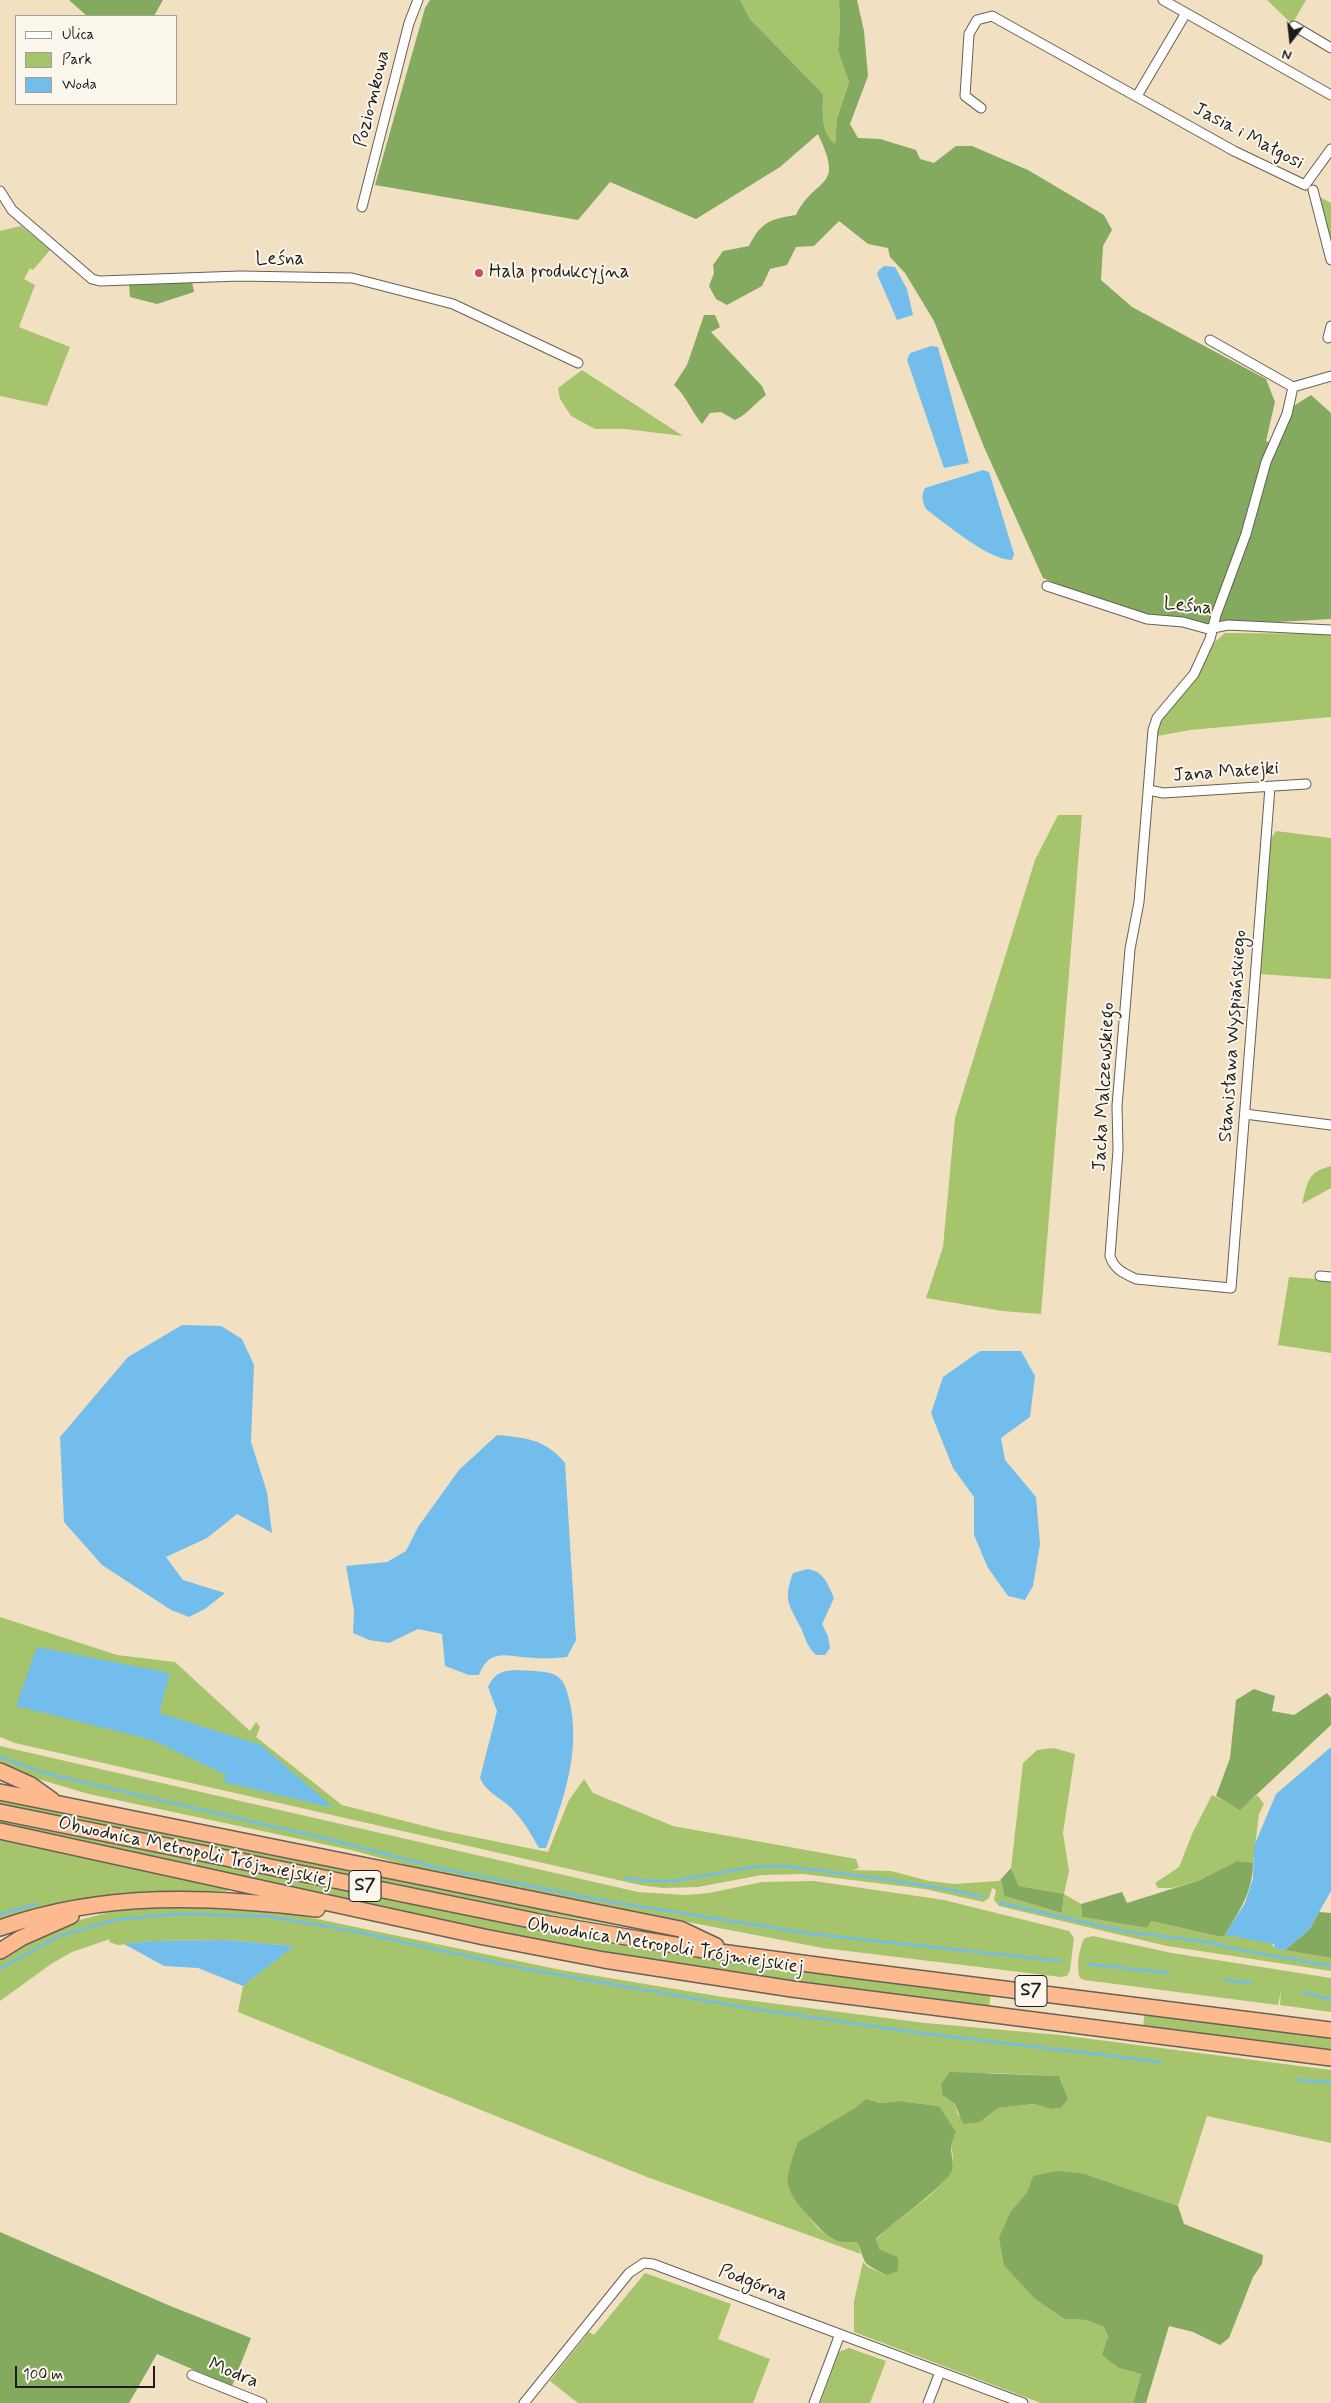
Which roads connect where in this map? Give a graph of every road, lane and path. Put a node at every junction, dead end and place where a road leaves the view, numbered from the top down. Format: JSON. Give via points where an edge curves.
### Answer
{"nodes":[{"id":1,"x":418,"y":0,"type":"edge"},
{"id":2,"x":1163,"y":0,"type":"edge"},
{"id":3,"x":1186,"y":13,"type":"junction"},
{"id":4,"x":1294,"y":26,"type":"dead end"},
{"id":5,"x":1331,"y":48,"type":"edge"},
{"id":6,"x":1331,"y":95,"type":"edge"},
{"id":7,"x":1138,"y":96,"type":"junction"},
{"id":8,"x":980,"y":108,"type":"dead end"},
{"id":9,"x":1331,"y":149,"type":"edge"},
{"id":10,"x":1313,"y":190,"type":"dead end"},
{"id":11,"x":0,"y":192,"type":"edge"},
{"id":12,"x":362,"y":208,"type":"dead end"},
{"id":13,"x":1331,"y":260,"type":"edge"},
{"id":14,"x":1331,"y":326,"type":"edge"},
{"id":15,"x":1328,"y":338,"type":"dead end"},
{"id":16,"x":1210,"y":340,"type":"dead end"},
{"id":17,"x":578,"y":363,"type":"dead end"},
{"id":18,"x":1331,"y":376,"type":"edge"},
{"id":19,"x":1293,"y":387,"type":"junction"},
{"id":20,"x":1047,"y":586,"type":"dead end"},
{"id":21,"x":1213,"y":628,"type":"junction"},
{"id":22,"x":1331,"y":630,"type":"edge"},
{"id":23,"x":1306,"y":784,"type":"dead end"},
{"id":24,"x":1270,"y":787,"type":"junction"},
{"id":25,"x":1149,"y":790,"type":"junction"},
{"id":26,"x":1245,"y":1114,"type":"junction"},
{"id":27,"x":1331,"y":1125,"type":"edge"},
{"id":28,"x":1320,"y":1276,"type":"dead end"},
{"id":29,"x":1331,"y":1277,"type":"edge"},
{"id":30,"x":1231,"y":1288,"type":"joint"},
{"id":31,"x":0,"y":1771,"type":"edge"},
{"id":32,"x":0,"y":1792,"type":"edge"},
{"id":33,"x":55,"y":1802,"type":"junction"},
{"id":34,"x":0,"y":1812,"type":"edge"},
{"id":35,"x":0,"y":1831,"type":"edge"},
{"id":36,"x":108,"y":1904,"type":"junction"},
{"id":37,"x":403,"y":1919,"type":"junction"},
{"id":38,"x":0,"y":1928,"type":"edge"},
{"id":39,"x":0,"y":1951,"type":"edge"},
{"id":40,"x":731,"y":1954,"type":"junction"},
{"id":41,"x":1331,"y":2030,"type":"edge"},
{"id":42,"x":1331,"y":2058,"type":"edge"},
{"id":43,"x":840,"y":2334,"type":"junction"},
{"id":44,"x":940,"y":2372,"type":"junction"},
{"id":45,"x":192,"y":2375,"type":"dead end"},
{"id":46,"x":262,"y":2403,"type":"edge"},
{"id":47,"x":524,"y":2403,"type":"edge"},
{"id":48,"x":814,"y":2403,"type":"edge"},
{"id":49,"x":928,"y":2403,"type":"edge"},
{"id":50,"x":1023,"y":2403,"type":"edge"}],
"edges":[{"from":1,"to":12,"type":"street","name":"Poziomkowa"},
{"from":2,"to":3,"type":"street"},
{"from":3,"to":6,"type":"street"},
{"from":3,"to":7,"type":"street"},
{"from":4,"to":5,"type":"street"},
{"from":7,"to":8,"type":"street","name":"Jasia i Małgosi","via":[[992,16],[977,20],[969,34],[966,96]]},
{"from":7,"to":9,"type":"street","name":"Jasia i Małgosi","via":[[1234,151],[1304,185]]},
{"from":10,"to":13,"type":"street"},
{"from":11,"to":17,"type":"street","name":"Leśna","via":[[12,210],[92,279],[352,278],[453,304]]},
{"from":14,"to":15,"type":"street"},
{"from":16,"to":19,"type":"street"},
{"from":18,"to":19,"type":"street"},
{"from":19,"to":21,"type":"street","name":"Jacka Malczewskiego","via":[[1287,414],[1266,462],[1246,534]]},
{"from":20,"to":21,"type":"street","name":"Leśna","via":[[1147,619]]},
{"from":21,"to":22,"type":"street","name":"Leśna","via":[[1228,625]]},
{"from":21,"to":25,"type":"street","name":"Jacka Malczewskiego","via":[[1194,674],[1157,718],[1153,730]]},
{"from":23,"to":24,"type":"street","name":"Jana Matejki"},
{"from":24,"to":25,"type":"street","name":"Jana Matejki","via":[[1163,793]]},
{"from":24,"to":26,"type":"street","name":"Stanisława Wyspiańskiego"},
{"from":25,"to":30,"type":"street","name":"Jacka Malczewskiego","via":[[1140,902],[1130,948],[1117,1106],[1118,1150],[1110,1256],[1113,1265],[1136,1278]]},
{"from":26,"to":27,"type":"street"},
{"from":26,"to":30,"type":"street","name":"Stanisława Wyspiańskiego"},
{"from":28,"to":29,"type":"street"},
{"from":31,"to":33,"type":"highway","via":[[31,1785]]},
{"from":32,"to":33,"type":"highway"},
{"from":33,"to":40,"type":"highway","via":[[680,1929]]},
{"from":34,"to":40,"type":"highway","name":"Obwodnica Metropolii Trójmiejskiej","number":"S7","via":[[550,1924]]},
{"from":35,"to":37,"type":"highway","name":"Obwodnica Metropolii Trójmiejskiej","number":"S7"},
{"from":36,"to":37,"type":"highway","via":[[191,1898]]},
{"from":36,"to":38,"type":"highway","via":[[48,1913]]},
{"from":36,"to":39,"type":"highway","via":[[50,1923]]},
{"from":37,"to":42,"type":"highway","name":"Obwodnica Metropolii Trójmiejskiej","number":"S7","via":[[604,1960],[696,1975]]},
{"from":40,"to":41,"type":"highway","name":"Obwodnica Metropolii Trójmiejskiej","number":"S7"},
{"from":43,"to":44,"type":"street","name":"Podgórna"},
{"from":43,"to":47,"type":"street","name":"Podgórna","via":[[644,2263],[629,2273]]},
{"from":43,"to":48,"type":"street"},
{"from":44,"to":49,"type":"street"},
{"from":44,"to":50,"type":"street","name":"Podgórna"},
{"from":45,"to":46,"type":"street","name":"Modra"}]}
